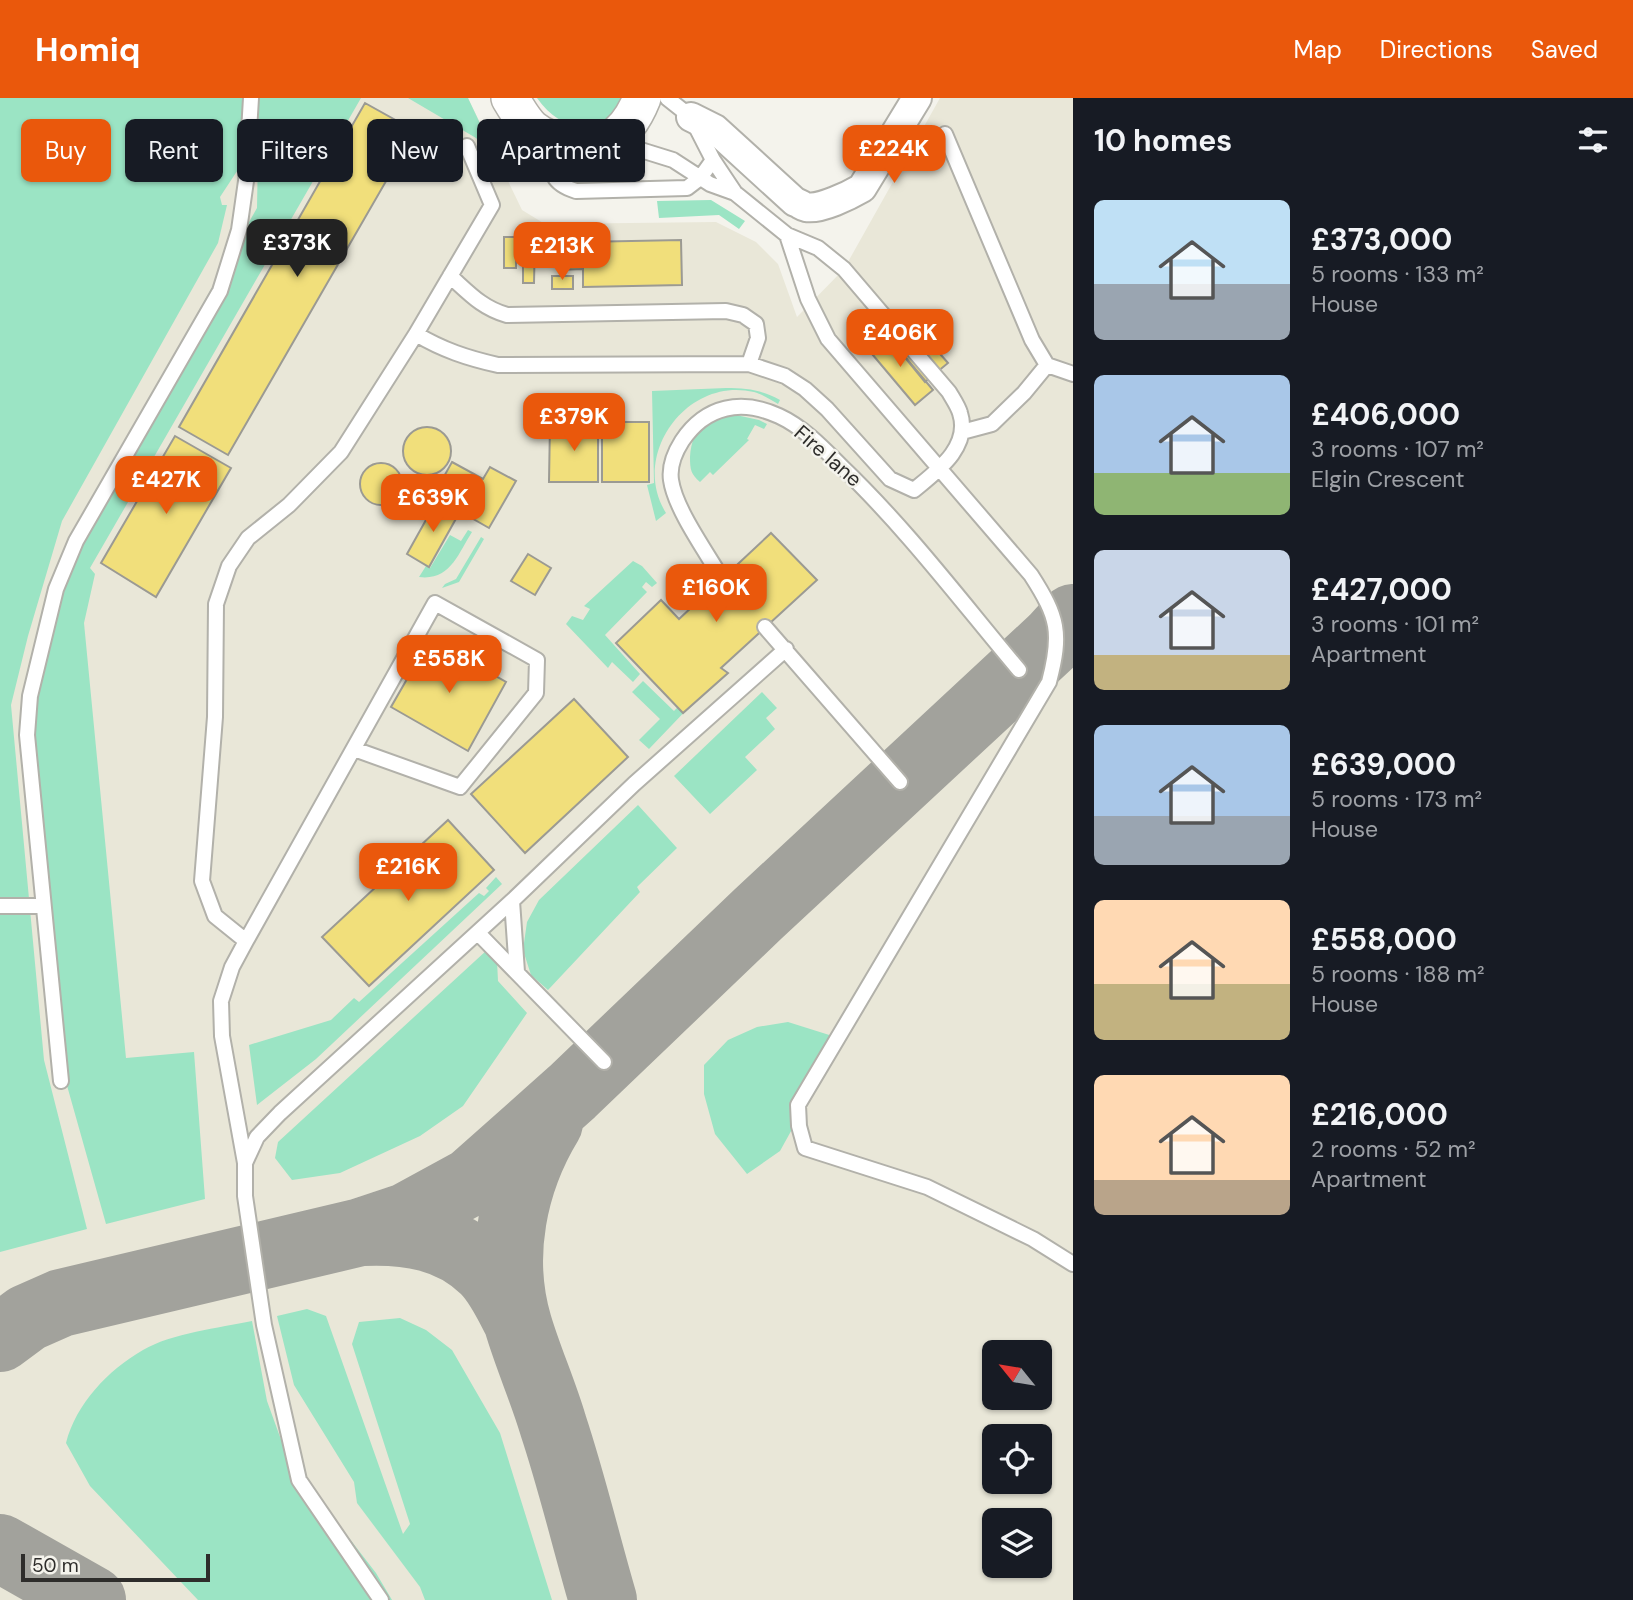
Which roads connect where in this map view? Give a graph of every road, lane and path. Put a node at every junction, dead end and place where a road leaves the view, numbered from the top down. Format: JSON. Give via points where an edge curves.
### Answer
{"nodes":[{"id":1,"x":251,"y":98,"type":"edge"},
{"id":2,"x":510,"y":98,"type":"edge"},
{"id":3,"x":642,"y":98,"type":"edge"},
{"id":4,"x":667,"y":98,"type":"edge"},
{"id":5,"x":917,"y":98,"type":"edge"},
{"id":6,"x":691,"y":117,"type":"junction"},
{"id":7,"x":524,"y":119,"type":"edge"},
{"id":8,"x":631,"y":119,"type":"edge"},
{"id":9,"x":945,"y":134,"type":"dead end"},
{"id":10,"x":467,"y":146,"type":"dead end"},
{"id":11,"x":645,"y":151,"type":"edge"},
{"id":12,"x":713,"y":160,"type":"junction"},
{"id":13,"x":700,"y":178,"type":"junction"},
{"id":14,"x":556,"y":182,"type":"edge"},
{"id":15,"x":735,"y":193,"type":"junction"},
{"id":16,"x":786,"y":235,"type":"junction"},
{"id":17,"x":450,"y":276,"type":"junction"},
{"id":18,"x":416,"y":334,"type":"junction"},
{"id":19,"x":749,"y":364,"type":"junction"},
{"id":20,"x":1047,"y":365,"type":"junction"},
{"id":21,"x":1073,"y":374,"type":"edge"},
{"id":22,"x":962,"y":432,"type":"junction"},
{"id":23,"x":939,"y":470,"type":"junction"},
{"id":24,"x":722,"y":579,"type":"dead end"},
{"id":25,"x":765,"y":627,"type":"dead end"},
{"id":26,"x":786,"y":649,"type":"junction"},
{"id":27,"x":1019,"y":670,"type":"dead end"},
{"id":28,"x":354,"y":749,"type":"junction"},
{"id":29,"x":900,"y":782,"type":"dead end"},
{"id":30,"x":512,"y":901,"type":"junction"},
{"id":31,"x":0,"y":906,"type":"edge"},
{"id":32,"x":43,"y":906,"type":"junction"},
{"id":33,"x":478,"y":933,"type":"junction"},
{"id":34,"x":246,"y":941,"type":"junction"},
{"id":35,"x":517,"y":972,"type":"junction"},
{"id":36,"x":604,"y":1062,"type":"dead end"},
{"id":37,"x":61,"y":1081,"type":"dead end"},
{"id":38,"x":245,"y":1163,"type":"junction"},
{"id":39,"x":1073,"y":1264,"type":"edge"},
{"id":40,"x":382,"y":1600,"type":"edge"}],
"edges":[{"from":1,"to":32,"type":"lane","via":[[239,230],[220,290],[76,541],[56,589],[30,696],[27,735]]},
{"from":2,"to":7,"type":"street"},
{"from":3,"to":8,"type":"street"},
{"from":4,"to":6,"type":"lane"},
{"from":5,"to":6,"type":"street","via":[[862,188],[815,207],[795,202],[715,129]]},
{"from":6,"to":12,"type":"lane"},
{"from":9,"to":20,"type":"lane","via":[[1032,340]]},
{"from":10,"to":17,"type":"lane","via":[[492,205]]},
{"from":11,"to":13,"type":"lane","via":[[673,160]]},
{"from":12,"to":13,"type":"lane"},
{"from":12,"to":15,"type":"lane"},
{"from":13,"to":14,"type":"lane","via":[[687,188],[576,191]]},
{"from":13,"to":15,"type":"lane"},
{"from":15,"to":16,"type":"lane"},
{"from":16,"to":22,"type":"lane","via":[[818,248],[844,270],[949,392],[960,413]]},
{"from":16,"to":23,"type":"lane","via":[[808,299],[828,339]]},
{"from":17,"to":18,"type":"lane"},
{"from":17,"to":19,"type":"lane","via":[[478,303],[507,315],[726,311],[743,315],[756,324],[758,338]]},
{"from":18,"to":19,"type":"lane","via":[[452,353],[498,365]]},
{"from":18,"to":34,"type":"lane","via":[[341,452],[289,505],[248,538],[229,566],[216,604],[215,717],[202,881],[215,916]]},
{"from":19,"to":23,"type":"lane","via":[[785,376],[805,389],[890,479],[914,490]]},
{"from":20,"to":21,"type":"lane"},
{"from":20,"to":22,"type":"lane","via":[[992,424]]},
{"from":22,"to":23,"type":"lane","via":[[955,452]]},
{"from":23,"to":39,"type":"lane","via":[[1031,575],[1047,600],[1056,624],[1055,657],[1049,682],[798,1105],[799,1126],[805,1148],[927,1188],[1033,1239]]},
{"from":24,"to":27,"type":"lane","name":"Fire lane","via":[[678,504],[671,479],[674,453],[690,430],[715,410],[746,405],[780,416],[811,436],[868,491]]},
{"from":25,"to":26,"type":"lane"},
{"from":26,"to":29,"type":"lane"},
{"from":26,"to":30,"type":"lane"},
{"from":28,"to":28,"type":"lane","via":[[435,603],[537,660],[536,693],[460,787]]},
{"from":28,"to":34,"type":"lane"},
{"from":30,"to":33,"type":"lane"},
{"from":30,"to":35,"type":"lane"},
{"from":31,"to":32,"type":"lane"},
{"from":32,"to":37,"type":"lane"},
{"from":33,"to":35,"type":"lane"},
{"from":33,"to":38,"type":"lane","via":[[280,1113],[257,1136]]},
{"from":34,"to":38,"type":"lane","via":[[221,1001],[222,1036]]},
{"from":35,"to":36,"type":"lane"},
{"from":38,"to":40,"type":"lane","via":[[245,1196],[264,1325],[299,1480]]}]}
